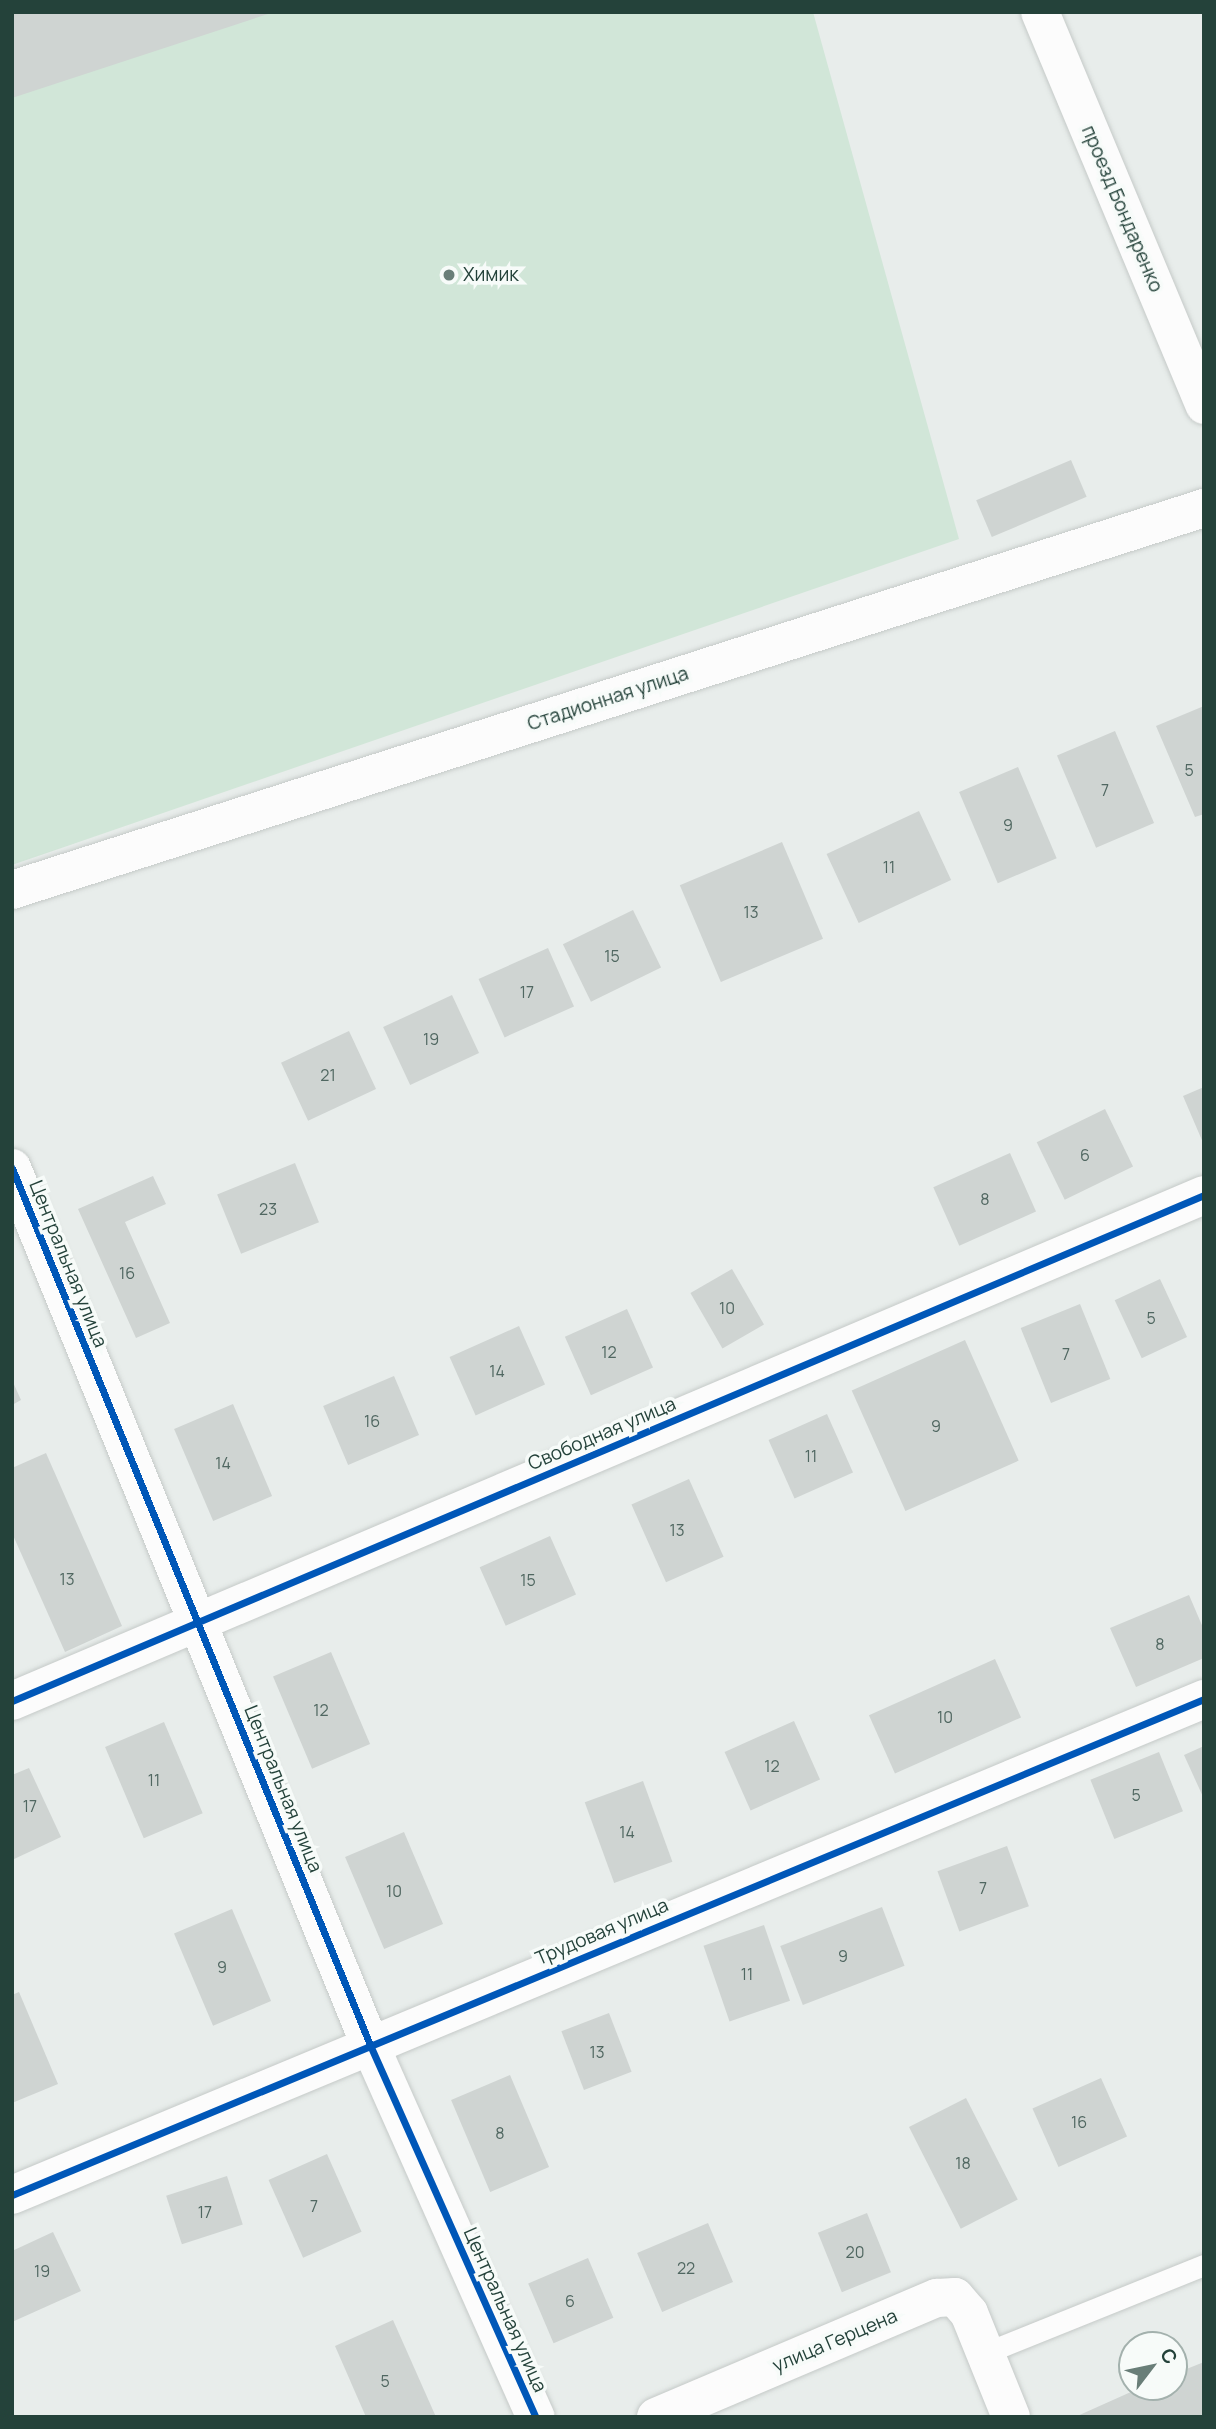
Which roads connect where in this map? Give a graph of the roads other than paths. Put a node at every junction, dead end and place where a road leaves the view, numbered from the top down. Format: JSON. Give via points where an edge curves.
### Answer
{"nodes":[{"id":1,"x":1040,"y":12,"type":"edge"},
{"id":2,"x":1204,"y":405,"type":"edge"},
{"id":3,"x":1204,"y":508,"type":"edge"},
{"id":4,"x":12,"y":890,"type":"edge"},
{"id":5,"x":12,"y":1168,"type":"edge"},
{"id":6,"x":1204,"y":1195,"type":"edge"},
{"id":7,"x":198,"y":1623,"type":"junction"},
{"id":8,"x":1204,"y":1699,"type":"edge"},
{"id":9,"x":12,"y":1701,"type":"edge"},
{"id":10,"x":370,"y":2045,"type":"junction"},
{"id":11,"x":12,"y":2196,"type":"edge"},
{"id":12,"x":1204,"y":2265,"type":"edge"},
{"id":13,"x":985,"y":2353,"type":"junction"},
{"id":14,"x":536,"y":2417,"type":"edge"},
{"id":15,"x":656,"y":2417,"type":"edge"},
{"id":16,"x":1011,"y":2417,"type":"edge"}],
"edges":[{"from":1,"to":2,"type":"street","name":"проезд Бондаренко"},
{"from":3,"to":4,"type":"street","name":"Стадионная улица"},
{"from":5,"to":7,"type":"street","name":"Центральная улица"},
{"from":6,"to":7,"type":"street","name":"Свободная улица"},
{"from":7,"to":9,"type":"street","name":"Свободная улица"},
{"from":7,"to":10,"type":"street","name":"Центральная улица"},
{"from":8,"to":10,"type":"street","name":"Трудовая улица"},
{"from":10,"to":11,"type":"street","name":"Трудовая улица"},
{"from":10,"to":14,"type":"street","name":"Центральная улица"},
{"from":12,"to":13,"type":"lane"},
{"from":13,"to":15,"type":"street","name":"улица Герцена","via":[[969,2313],[955,2297],[937,2298]]},
{"from":13,"to":16,"type":"street"}]}
